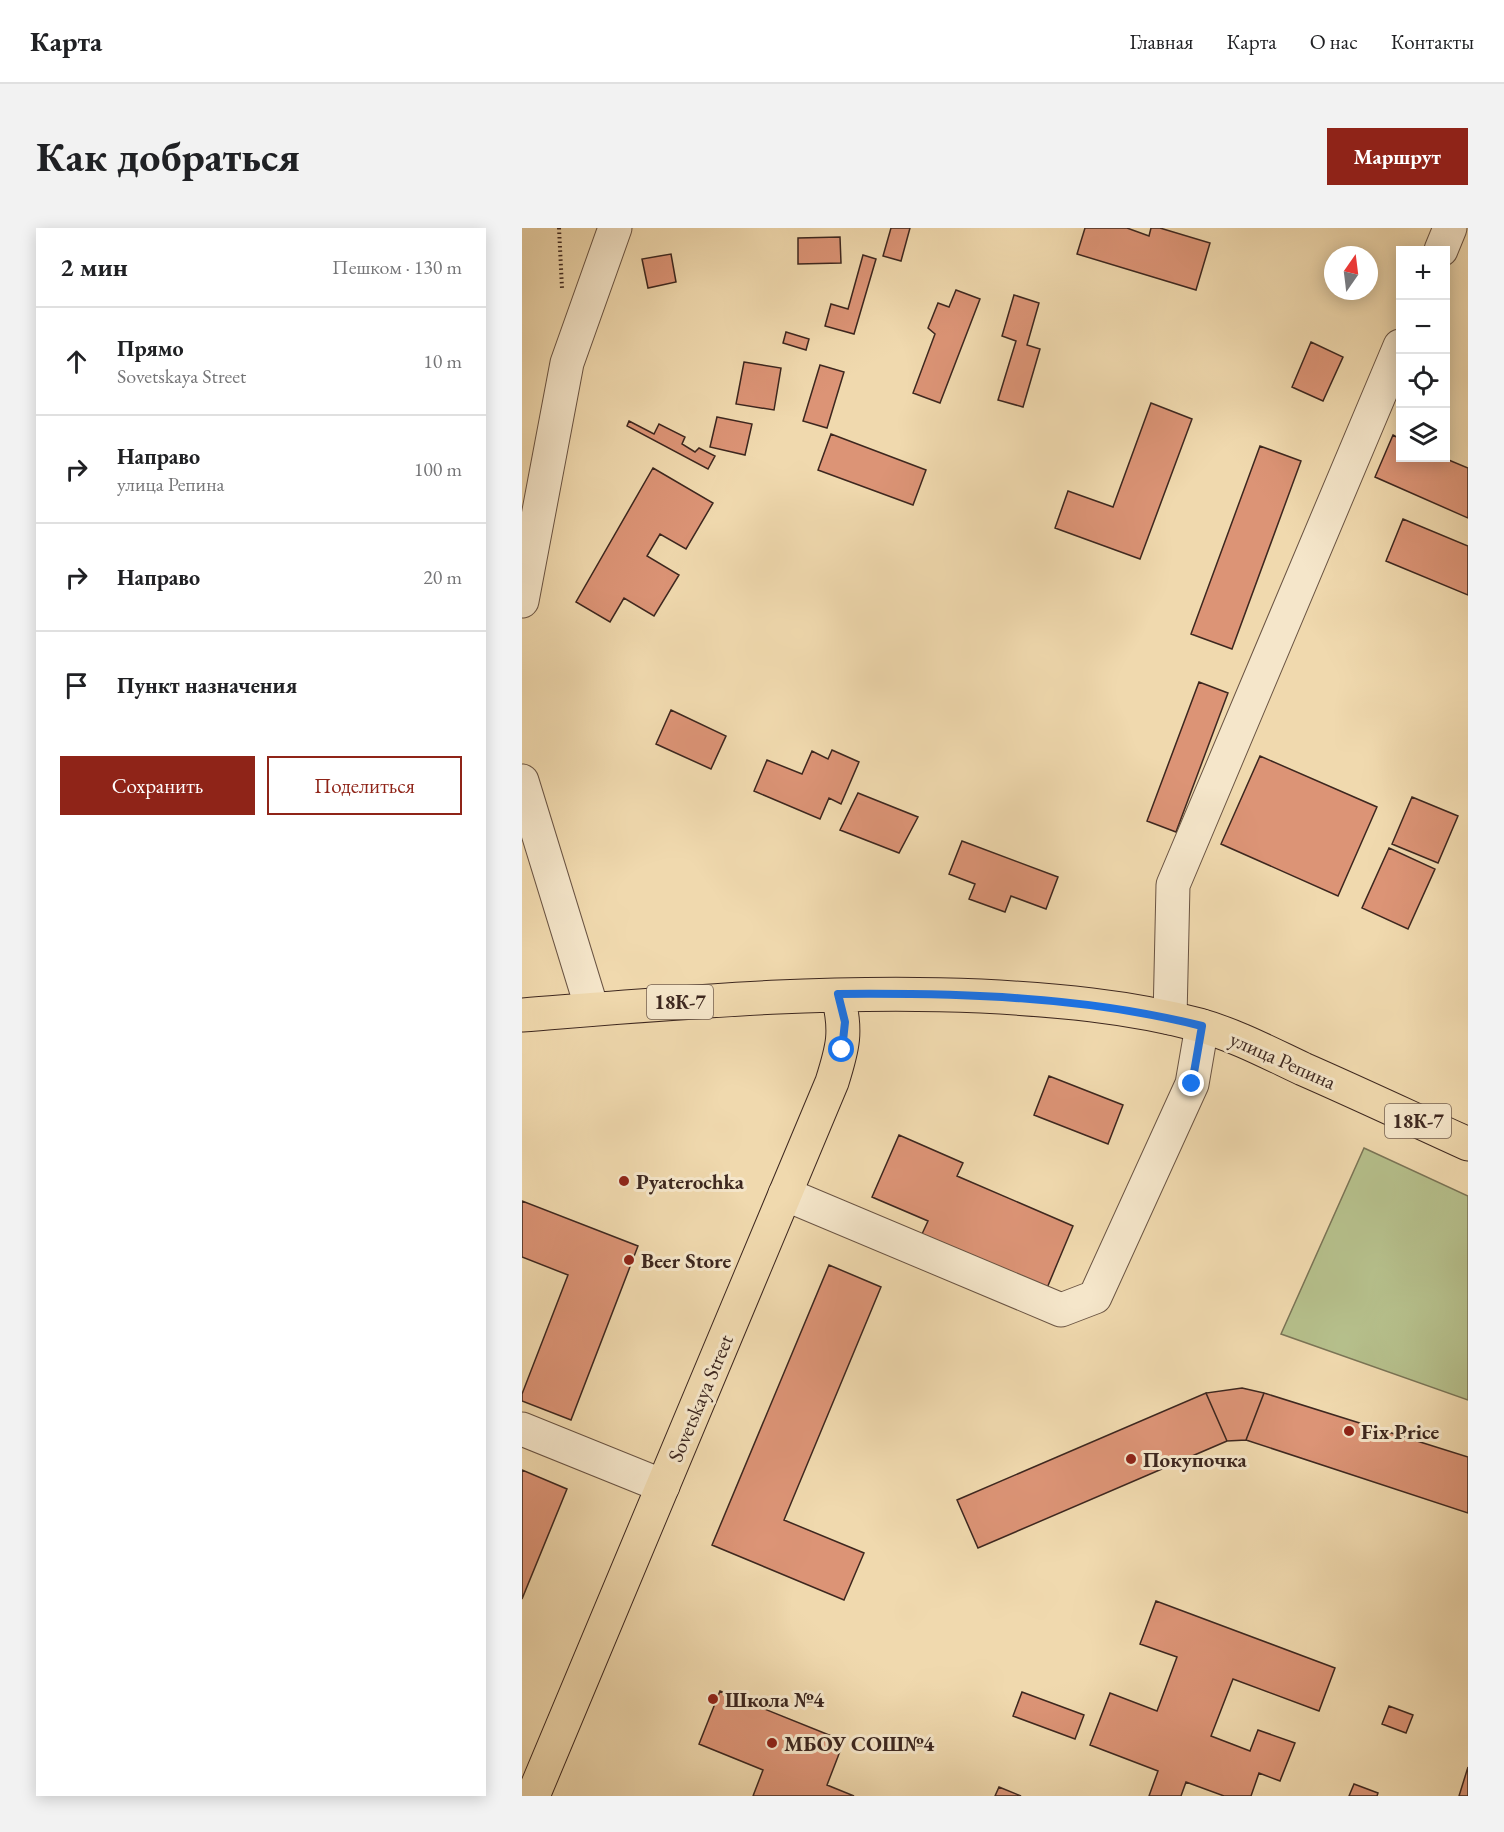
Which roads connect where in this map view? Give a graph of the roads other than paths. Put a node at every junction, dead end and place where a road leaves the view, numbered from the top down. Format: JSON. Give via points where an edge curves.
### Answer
{"nodes":[{"id":1,"x":615,"y":228,"type":"edge"},
{"id":2,"x":1450,"y":228,"type":"edge"},
{"id":3,"x":1443,"y":246,"type":"edge"},
{"id":4,"x":1398,"y":354,"type":"edge"},
{"id":5,"x":522,"y":601,"type":"edge"},
{"id":6,"x":522,"y":781,"type":"edge"},
{"id":7,"x":838,"y":994,"type":"junction"},
{"id":8,"x":592,"y":1010,"type":"junction"},
{"id":9,"x":522,"y":1015,"type":"edge"},
{"id":10,"x":1170,"y":1018,"type":"junction"},
{"id":11,"x":1202,"y":1026,"type":"junction"},
{"id":12,"x":1468,"y":1144,"type":"edge"},
{"id":13,"x":785,"y":1194,"type":"junction"},
{"id":14,"x":522,"y":1429,"type":"edge"},
{"id":15,"x":663,"y":1486,"type":"junction"},
{"id":16,"x":531,"y":1786,"type":"edge"}],
"edges":[{"from":1,"to":5,"type":"street","via":[[567,363]]},
{"from":2,"to":3,"type":"street"},
{"from":4,"to":10,"type":"street","via":[[1173,885]]},
{"from":6,"to":8,"type":"street"},
{"from":7,"to":8,"type":"main road","number":"18К-7","via":[[753,996]]},
{"from":7,"to":10,"type":"main road","name":"улица Репина","number":"18К-7","via":[[1031,999]]},
{"from":7,"to":13,"type":"main road","name":"Sovetskaya Street","via":[[845,1022],[842,1050]]},
{"from":8,"to":9,"type":"main road","number":"18К-7"},
{"from":10,"to":11,"type":"main road","name":"улица Репина","number":"18К-7"},
{"from":11,"to":12,"type":"main road","name":"улица Репина","number":"18К-7","via":[[1250,1044]]},
{"from":11,"to":13,"type":"street","via":[[1192,1084],[1095,1297],[1060,1310]]},
{"from":13,"to":15,"type":"main road","name":"Sovetskaya Street"},
{"from":14,"to":15,"type":"street"},
{"from":15,"to":16,"type":"main road","name":"Sovetskaya Street"}]}
